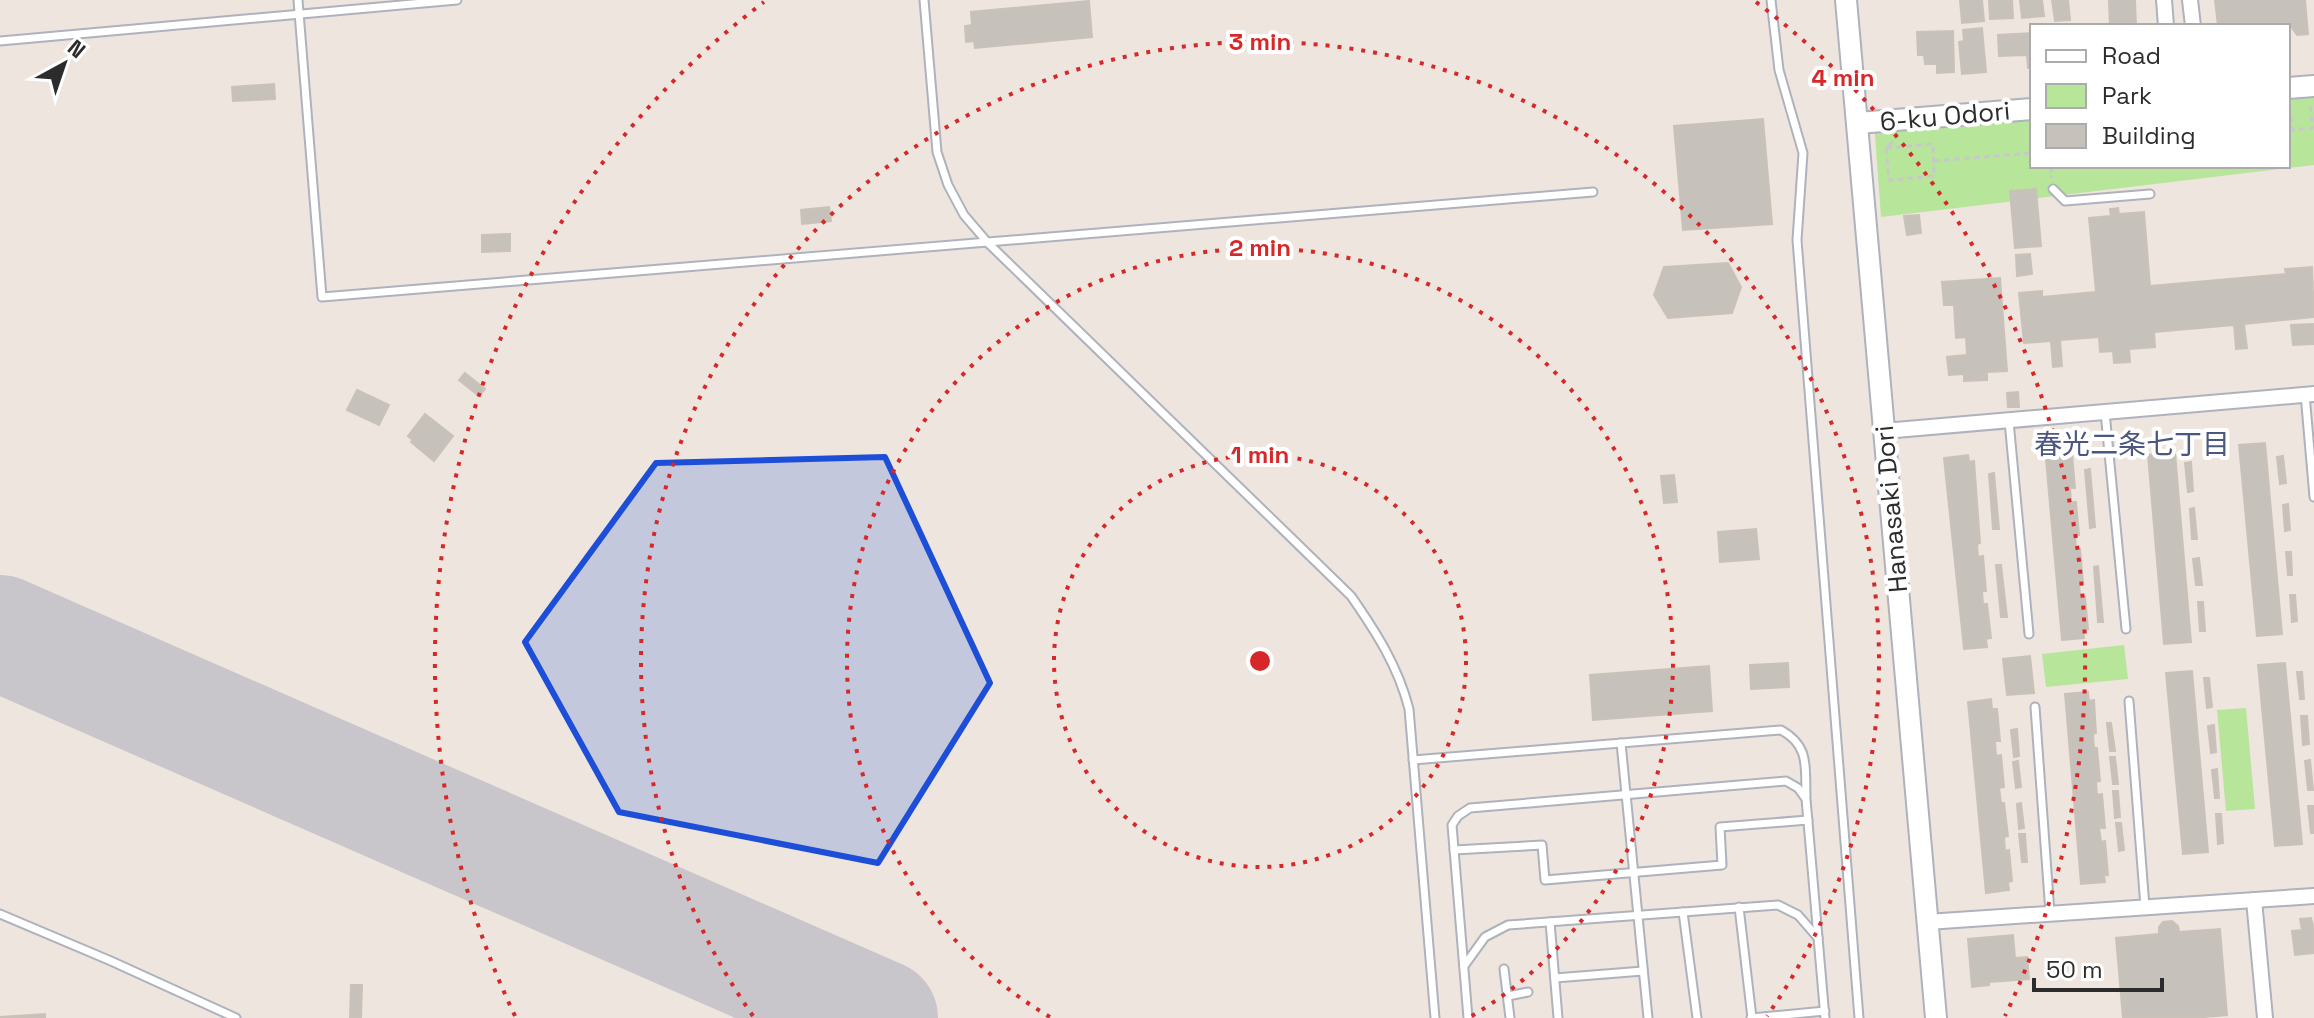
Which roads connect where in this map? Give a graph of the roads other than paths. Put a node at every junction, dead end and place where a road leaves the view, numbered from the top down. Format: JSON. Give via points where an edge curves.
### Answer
{"nodes":[{"id":1,"x":298,"y":0,"type":"edge"},
{"id":2,"x":457,"y":0,"type":"edge"},
{"id":3,"x":924,"y":0,"type":"edge"},
{"id":4,"x":1771,"y":0,"type":"edge"},
{"id":5,"x":1846,"y":0,"type":"edge"},
{"id":6,"x":2164,"y":0,"type":"edge"},
{"id":7,"x":2190,"y":0,"type":"edge"},
{"id":8,"x":299,"y":14,"type":"junction"},
{"id":9,"x":2166,"y":24,"type":"edge"},
{"id":10,"x":2193,"y":24,"type":"edge"},
{"id":11,"x":0,"y":41,"type":"edge"},
{"id":12,"x":2290,"y":88,"type":"edge"},
{"id":13,"x":2312,"y":92,"type":"edge"},
{"id":14,"x":2030,"y":109,"type":"edge"},
{"id":15,"x":1858,"y":123,"type":"junction"},
{"id":16,"x":2053,"y":189,"type":"dead end"},
{"id":17,"x":1593,"y":192,"type":"dead end"},
{"id":18,"x":2150,"y":194,"type":"dead end"},
{"id":19,"x":988,"y":243,"type":"junction"},
{"id":20,"x":2309,"y":394,"type":"edge"},
{"id":21,"x":2105,"y":412,"type":"junction"},
{"id":22,"x":2009,"y":421,"type":"junction"},
{"id":23,"x":1884,"y":431,"type":"junction"},
{"id":24,"x":2314,"y":497,"type":"edge"},
{"id":25,"x":2126,"y":629,"type":"dead end"},
{"id":26,"x":2029,"y":634,"type":"dead end"},
{"id":27,"x":2129,"y":701,"type":"dead end"},
{"id":28,"x":2035,"y":707,"type":"dead end"},
{"id":29,"x":1621,"y":743,"type":"junction"},
{"id":30,"x":1413,"y":760,"type":"junction"},
{"id":31,"x":1627,"y":794,"type":"junction"},
{"id":32,"x":1806,"y":799,"type":"junction"},
{"id":33,"x":1808,"y":820,"type":"junction"},
{"id":34,"x":1454,"y":850,"type":"junction"},
{"id":35,"x":1634,"y":873,"type":"junction"},
{"id":36,"x":2314,"y":896,"type":"edge"},
{"id":37,"x":2254,"y":900,"type":"junction"},
{"id":38,"x":1739,"y":907,"type":"junction"},
{"id":39,"x":2145,"y":907,"type":"junction"},
{"id":40,"x":1683,"y":912,"type":"junction"},
{"id":41,"x":2050,"y":913,"type":"junction"},
{"id":42,"x":0,"y":914,"type":"edge"},
{"id":43,"x":1638,"y":915,"type":"junction"},
{"id":44,"x":1550,"y":922,"type":"junction"},
{"id":45,"x":1927,"y":922,"type":"junction"},
{"id":46,"x":1818,"y":939,"type":"junction"},
{"id":47,"x":1464,"y":966,"type":"junction"},
{"id":48,"x":1504,"y":969,"type":"dead end"},
{"id":49,"x":1643,"y":971,"type":"junction"},
{"id":50,"x":1555,"y":978,"type":"junction"},
{"id":51,"x":1528,"y":992,"type":"dead end"},
{"id":52,"x":1508,"y":996,"type":"junction"},
{"id":53,"x":1825,"y":1014,"type":"edge"},
{"id":54,"x":236,"y":1018,"type":"edge"},
{"id":55,"x":1435,"y":1018,"type":"edge"},
{"id":56,"x":1468,"y":1018,"type":"edge"},
{"id":57,"x":1510,"y":1018,"type":"edge"},
{"id":58,"x":1558,"y":1018,"type":"edge"},
{"id":59,"x":1648,"y":1018,"type":"edge"},
{"id":60,"x":1697,"y":1018,"type":"edge"},
{"id":61,"x":1751,"y":1018,"type":"edge"},
{"id":62,"x":1859,"y":1018,"type":"edge"},
{"id":63,"x":1936,"y":1018,"type":"edge"},
{"id":64,"x":2265,"y":1018,"type":"edge"}],
"edges":[{"from":1,"to":8,"type":"lane"},
{"from":2,"to":8,"type":"lane"},
{"from":3,"to":19,"type":"lane","via":[[937,152],[964,215]]},
{"from":4,"to":62,"type":"lane","via":[[1779,70],[1803,153],[1797,240]]},
{"from":5,"to":15,"type":"street","name":"Hanasaki Dori"},
{"from":6,"to":9,"type":"street"},
{"from":7,"to":10,"type":"street"},
{"from":8,"to":11,"type":"lane"},
{"from":8,"to":19,"type":"lane","via":[[322,297]]},
{"from":12,"to":13,"type":"street"},
{"from":14,"to":15,"type":"street","name":"6-ku Odori"},
{"from":15,"to":23,"type":"street","name":"Hanasaki Dori"},
{"from":16,"to":18,"type":"lane","via":[[2065,201]]},
{"from":17,"to":19,"type":"lane"},
{"from":19,"to":30,"type":"lane","via":[[1351,596],[1385,646],[1402,683]]},
{"from":20,"to":21,"type":"street"},
{"from":20,"to":24,"type":"lane"},
{"from":21,"to":22,"type":"street"},
{"from":21,"to":25,"type":"lane"},
{"from":22,"to":23,"type":"street"},
{"from":22,"to":26,"type":"lane"},
{"from":23,"to":45,"type":"street","name":"Hanasaki Dori"},
{"from":27,"to":39,"type":"lane"},
{"from":28,"to":41,"type":"lane"},
{"from":29,"to":30,"type":"lane"},
{"from":29,"to":31,"type":"lane"},
{"from":29,"to":32,"type":"lane","via":[[1781,730],[1796,738],[1805,759]]},
{"from":30,"to":55,"type":"lane"},
{"from":31,"to":32,"type":"lane","via":[[1786,781]]},
{"from":31,"to":34,"type":"lane","via":[[1470,808],[1452,825]]},
{"from":31,"to":35,"type":"lane"},
{"from":32,"to":33,"type":"lane"},
{"from":33,"to":35,"type":"lane","via":[[1720,827],[1722,865]]},
{"from":33,"to":46,"type":"lane"},
{"from":34,"to":35,"type":"lane","via":[[1542,845],[1545,880]]},
{"from":34,"to":47,"type":"lane"},
{"from":35,"to":43,"type":"lane"},
{"from":36,"to":37,"type":"street"},
{"from":37,"to":39,"type":"street"},
{"from":37,"to":64,"type":"street"},
{"from":38,"to":40,"type":"lane"},
{"from":38,"to":46,"type":"lane","via":[[1778,905],[1798,915]]},
{"from":38,"to":61,"type":"lane"},
{"from":39,"to":41,"type":"street"},
{"from":40,"to":43,"type":"lane"},
{"from":40,"to":60,"type":"lane"},
{"from":41,"to":45,"type":"street"},
{"from":42,"to":54,"type":"lane"},
{"from":43,"to":44,"type":"lane"},
{"from":43,"to":49,"type":"lane"},
{"from":44,"to":47,"type":"lane","via":[[1508,925],[1485,937]]},
{"from":44,"to":50,"type":"lane"},
{"from":45,"to":63,"type":"street","name":"Hanasaki Dori"},
{"from":46,"to":53,"type":"lane"},
{"from":47,"to":56,"type":"lane"},
{"from":48,"to":52,"type":"lane"},
{"from":49,"to":50,"type":"lane"},
{"from":49,"to":59,"type":"lane"},
{"from":50,"to":58,"type":"lane"},
{"from":51,"to":52,"type":"lane"},
{"from":52,"to":57,"type":"lane"},
{"from":53,"to":61,"type":"lane"}]}
